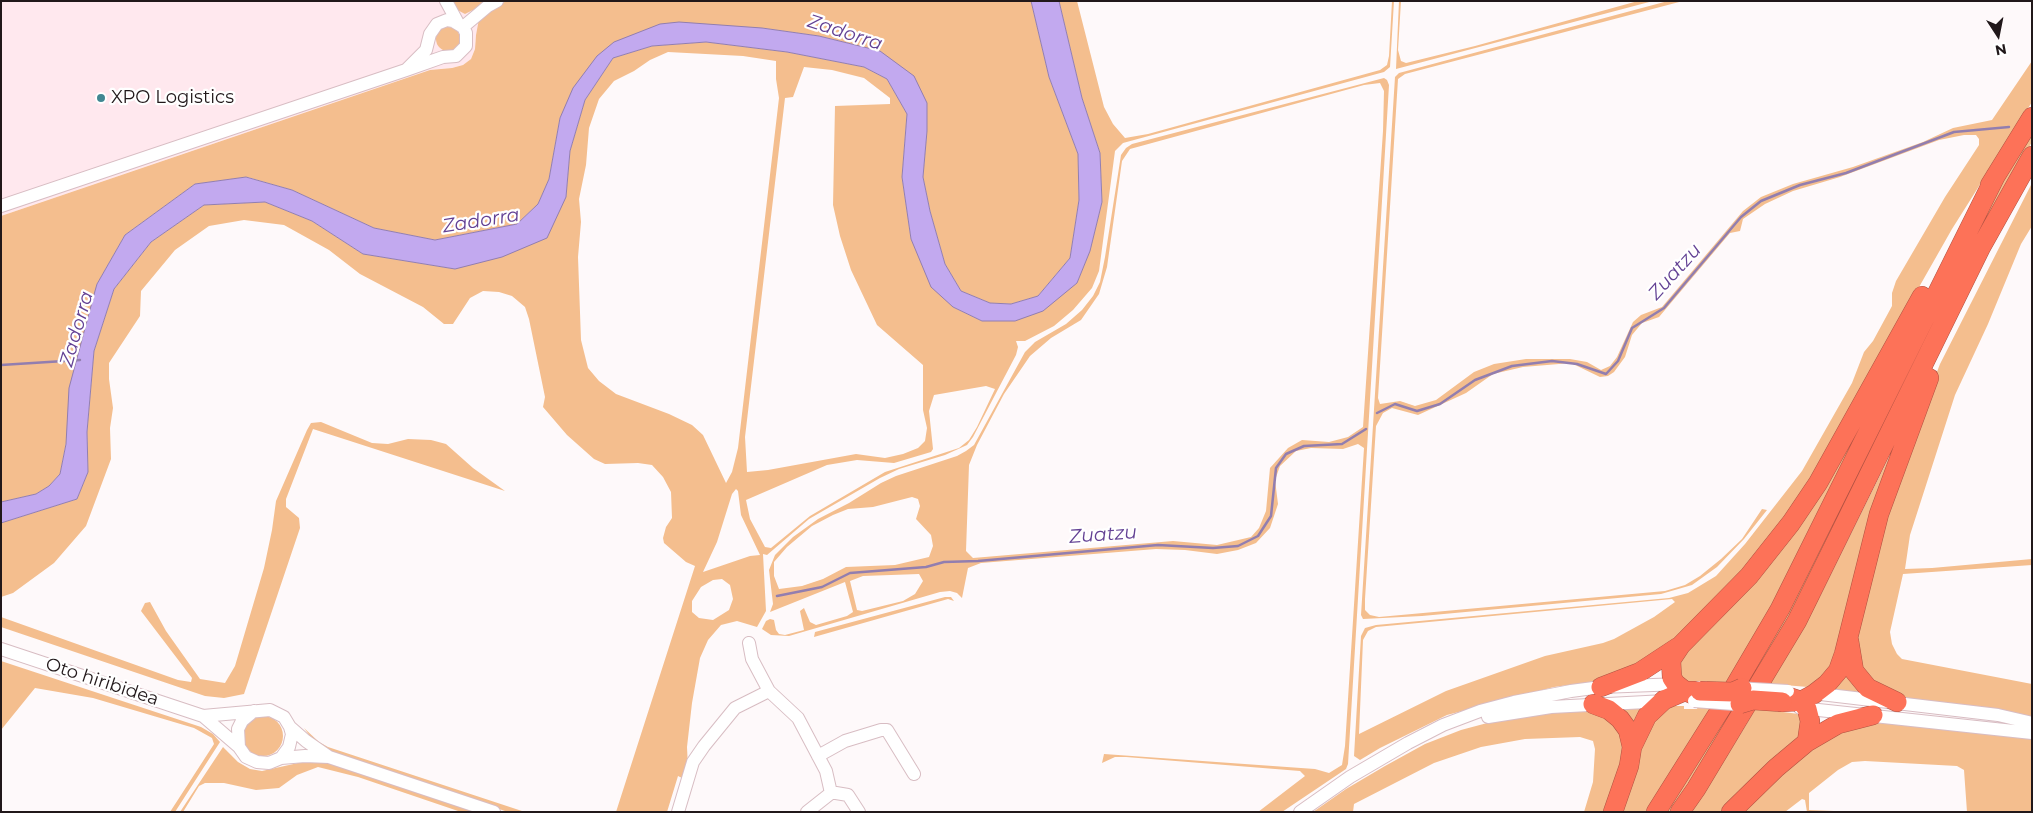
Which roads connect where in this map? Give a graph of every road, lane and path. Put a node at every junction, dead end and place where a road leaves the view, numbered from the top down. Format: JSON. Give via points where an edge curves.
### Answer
{"nodes":[{"id":1,"x":441,"y":1,"type":"edge"},
{"id":2,"x":446,"y":1,"type":"edge"},
{"id":3,"x":497,"y":1,"type":"edge"},
{"id":4,"x":437,"y":24,"type":"junction"},
{"id":5,"x":460,"y":25,"type":"junction"},
{"id":6,"x":429,"y":40,"type":"junction"},
{"id":7,"x":443,"y":57,"type":"junction"},
{"id":8,"x":406,"y":70,"type":"junction"},
{"id":9,"x":2032,"y":117,"type":"edge"},
{"id":10,"x":2032,"y":156,"type":"edge"},
{"id":11,"x":1996,"y":176,"type":"junction"},
{"id":12,"x":1,"y":206,"type":"edge"},
{"id":13,"x":1981,"y":247,"type":"junction"},
{"id":14,"x":1848,"y":635,"type":"junction"},
{"id":15,"x":749,"y":643,"type":"dead end"},
{"id":16,"x":1682,"y":645,"type":"junction"},
{"id":17,"x":1,"y":649,"type":"edge"},
{"id":18,"x":769,"y":691,"type":"junction"},
{"id":19,"x":1692,"y":691,"type":"junction"},
{"id":20,"x":1597,"y":695,"type":"junction"},
{"id":21,"x":1664,"y":700,"type":"junction"},
{"id":22,"x":1794,"y":700,"type":"junction"},
{"id":23,"x":1897,"y":702,"type":"junction"},
{"id":24,"x":255,"y":711,"type":"junction"},
{"id":25,"x":203,"y":716,"type":"junction"},
{"id":26,"x":1873,"y":716,"type":"junction"},
{"id":27,"x":2032,"y":723,"type":"edge"},
{"id":28,"x":290,"y":727,"type":"junction"},
{"id":29,"x":2032,"y":733,"type":"edge"},
{"id":30,"x":1807,"y":742,"type":"junction"},
{"id":31,"x":1408,"y":744,"type":"junction"},
{"id":32,"x":239,"y":746,"type":"junction"},
{"id":33,"x":1632,"y":747,"type":"junction"},
{"id":34,"x":818,"y":756,"type":"junction"},
{"id":35,"x":329,"y":757,"type":"junction"},
{"id":36,"x":280,"y":758,"type":"junction"},
{"id":37,"x":914,"y":774,"type":"dead end"},
{"id":38,"x":831,"y":793,"type":"junction"},
{"id":39,"x":680,"y":807,"type":"edge"},
{"id":40,"x":494,"y":812,"type":"edge"},
{"id":41,"x":807,"y":812,"type":"edge"},
{"id":42,"x":859,"y":812,"type":"edge"},
{"id":43,"x":1300,"y":812,"type":"edge"},
{"id":44,"x":1613,"y":812,"type":"edge"},
{"id":45,"x":1656,"y":812,"type":"edge"},
{"id":46,"x":1680,"y":812,"type":"edge"},
{"id":47,"x":1732,"y":812,"type":"edge"}],
"edges":[{"from":1,"to":4,"type":"street"},
{"from":2,"to":5,"type":"street"},
{"from":3,"to":5,"type":"street"},
{"from":4,"to":5,"type":"street","via":[[447,20]]},
{"from":4,"to":6,"type":"street"},
{"from":5,"to":7,"type":"street","via":[[466,33],[466,46],[456,56]]},
{"from":6,"to":7,"type":"street","via":[[433,50]]},
{"from":6,"to":8,"type":"street","via":[[426,50]]},
{"from":7,"to":8,"type":"street"},
{"from":8,"to":12,"type":"street"},
{"from":9,"to":11,"type":"highway"},
{"from":10,"to":13,"type":"highway"},
{"from":11,"to":16,"type":"highway","via":[[1946,252],[1804,504],[1749,576]]},
{"from":11,"to":45,"type":"highway","via":[[1780,609]]},
{"from":13,"to":14,"type":"highway","via":[[1879,514]]},
{"from":13,"to":46,"type":"highway","via":[[1797,621]]},
{"from":14,"to":22,"type":"highway","via":[[1838,671],[1827,684]]},
{"from":14,"to":23,"type":"highway","via":[[1854,671],[1868,688]]},
{"from":15,"to":18,"type":"street","via":[[752,659]]},
{"from":16,"to":19,"type":"highway","via":[[1671,660],[1672,678]]},
{"from":16,"to":20,"type":"highway"},
{"from":17,"to":25,"type":"street","name":"Oto hiribidea"},
{"from":18,"to":34,"type":"street","via":[[798,718]]},
{"from":18,"to":39,"type":"street","via":[[735,708],[693,762]]},
{"from":19,"to":20,"type":"street"},
{"from":19,"to":21,"type":"highway"},
{"from":19,"to":22,"type":"highway","bridge":true,"via":[[1733,692],[1753,700]]},
{"from":20,"to":21,"type":"street"},
{"from":20,"to":31,"type":"street","via":[[1479,719]]},
{"from":20,"to":31,"type":"street","via":[[1545,695],[1480,711],[1443,725]]},
{"from":20,"to":33,"type":"highway","via":[[1628,730]]},
{"from":21,"to":33,"type":"highway","via":[[1647,716]]},
{"from":22,"to":23,"type":"street"},
{"from":22,"to":26,"type":"street"},
{"from":22,"to":30,"type":"highway","via":[[1810,721]]},
{"from":23,"to":27,"type":"street","via":[[1998,715]]},
{"from":24,"to":25,"type":"street","name":"Oto hiribidea"},
{"from":24,"to":28,"type":"street","name":"Oto hiribidea","via":[[278,712]]},
{"from":24,"to":32,"type":"street","via":[[238,729]]},
{"from":25,"to":32,"type":"street","name":"Oto hiribidea"},
{"from":26,"to":29,"type":"street"},
{"from":26,"to":30,"type":"highway","via":[[1838,724]]},
{"from":28,"to":35,"type":"street","name":"Oto hiribidea"},
{"from":28,"to":36,"type":"street","via":[[290,748]]},
{"from":30,"to":47,"type":"highway"},
{"from":31,"to":43,"type":"street","via":[[1350,777]]},
{"from":32,"to":36,"type":"street","name":"Oto hiribidea","via":[[246,757],[257,762],[269,763]]},
{"from":33,"to":44,"type":"highway"},
{"from":34,"to":37,"type":"street","via":[[845,741],[887,730]]},
{"from":34,"to":38,"type":"street","via":[[826,771]]},
{"from":35,"to":36,"type":"street","name":"Oto hiribidea"},
{"from":35,"to":40,"type":"street","name":"Oto hiribidea"},
{"from":38,"to":41,"type":"street"},
{"from":38,"to":42,"type":"street","via":[[848,795]]}]}
